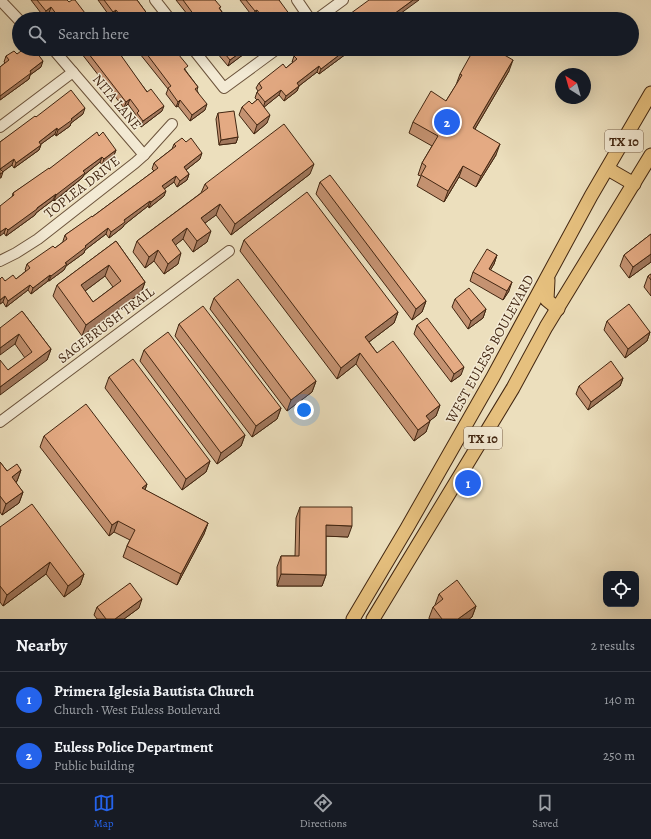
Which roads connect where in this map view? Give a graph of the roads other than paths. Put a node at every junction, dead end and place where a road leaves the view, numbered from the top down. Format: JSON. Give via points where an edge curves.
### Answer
{"nodes":[{"id":1,"x":0,"y":0,"type":"edge"},
{"id":2,"x":155,"y":0,"type":"edge"},
{"id":3,"x":297,"y":0,"type":"edge"},
{"id":4,"x":343,"y":0,"type":"edge"},
{"id":5,"x":164,"y":12,"type":"edge"},
{"id":6,"x":305,"y":12,"type":"edge"},
{"id":7,"x":327,"y":12,"type":"edge"},
{"id":8,"x":12,"y":13,"type":"edge"},
{"id":9,"x":59,"y":56,"type":"edge"},
{"id":10,"x":199,"y":56,"type":"edge"},
{"id":11,"x":267,"y":56,"type":"edge"},
{"id":12,"x":73,"y":72,"type":"junction"},
{"id":13,"x":651,"y":93,"type":"edge"},
{"id":14,"x":172,"y":124,"type":"dead end"},
{"id":15,"x":0,"y":127,"type":"edge"},
{"id":16,"x":144,"y":155,"type":"junction"},
{"id":17,"x":651,"y":155,"type":"edge"},
{"id":18,"x":608,"y":169,"type":"junction"},
{"id":19,"x":634,"y":184,"type":"junction"},
{"id":20,"x":229,"y":251,"type":"dead end"},
{"id":21,"x":0,"y":261,"type":"edge"},
{"id":22,"x":548,"y":278,"type":"junction"},
{"id":23,"x":558,"y":308,"type":"junction"},
{"id":24,"x":0,"y":422,"type":"edge"},
{"id":25,"x":352,"y":619,"type":"edge"},
{"id":26,"x":373,"y":619,"type":"edge"}],
"edges":[{"from":1,"to":8,"type":"street"},
{"from":2,"to":5,"type":"street"},
{"from":3,"to":6,"type":"street"},
{"from":4,"to":7,"type":"street"},
{"from":9,"to":12,"type":"street","name":"NITA LANE"},
{"from":10,"to":11,"type":"street","via":[[224,88]]},
{"from":12,"to":15,"type":"street"},
{"from":12,"to":16,"type":"street","name":"NITA LANE"},
{"from":13,"to":18,"type":"main road","name":"WEST EULESS BOULEVARD","number":"TX 10"},
{"from":14,"to":16,"type":"street","name":"TOPLEA DRIVE"},
{"from":16,"to":21,"type":"street","name":"TOPLEA DRIVE","via":[[38,239]]},
{"from":17,"to":19,"type":"main road","number":"TX 10"},
{"from":18,"to":19,"type":"main road"},
{"from":18,"to":22,"type":"main road","name":"WEST EULESS BOULEVARD","number":"TX 10"},
{"from":19,"to":23,"type":"main road","number":"TX 10"},
{"from":20,"to":24,"type":"street","name":"SAGEBRUSH TRAIL"},
{"from":22,"to":23,"type":"main road","via":[[547,300]]},
{"from":22,"to":25,"type":"main road","name":"WEST EULESS BOULEVARD","number":"TX 10","via":[[407,528]]},
{"from":23,"to":26,"type":"main road","number":"TX 10","via":[[513,388]]}]}
